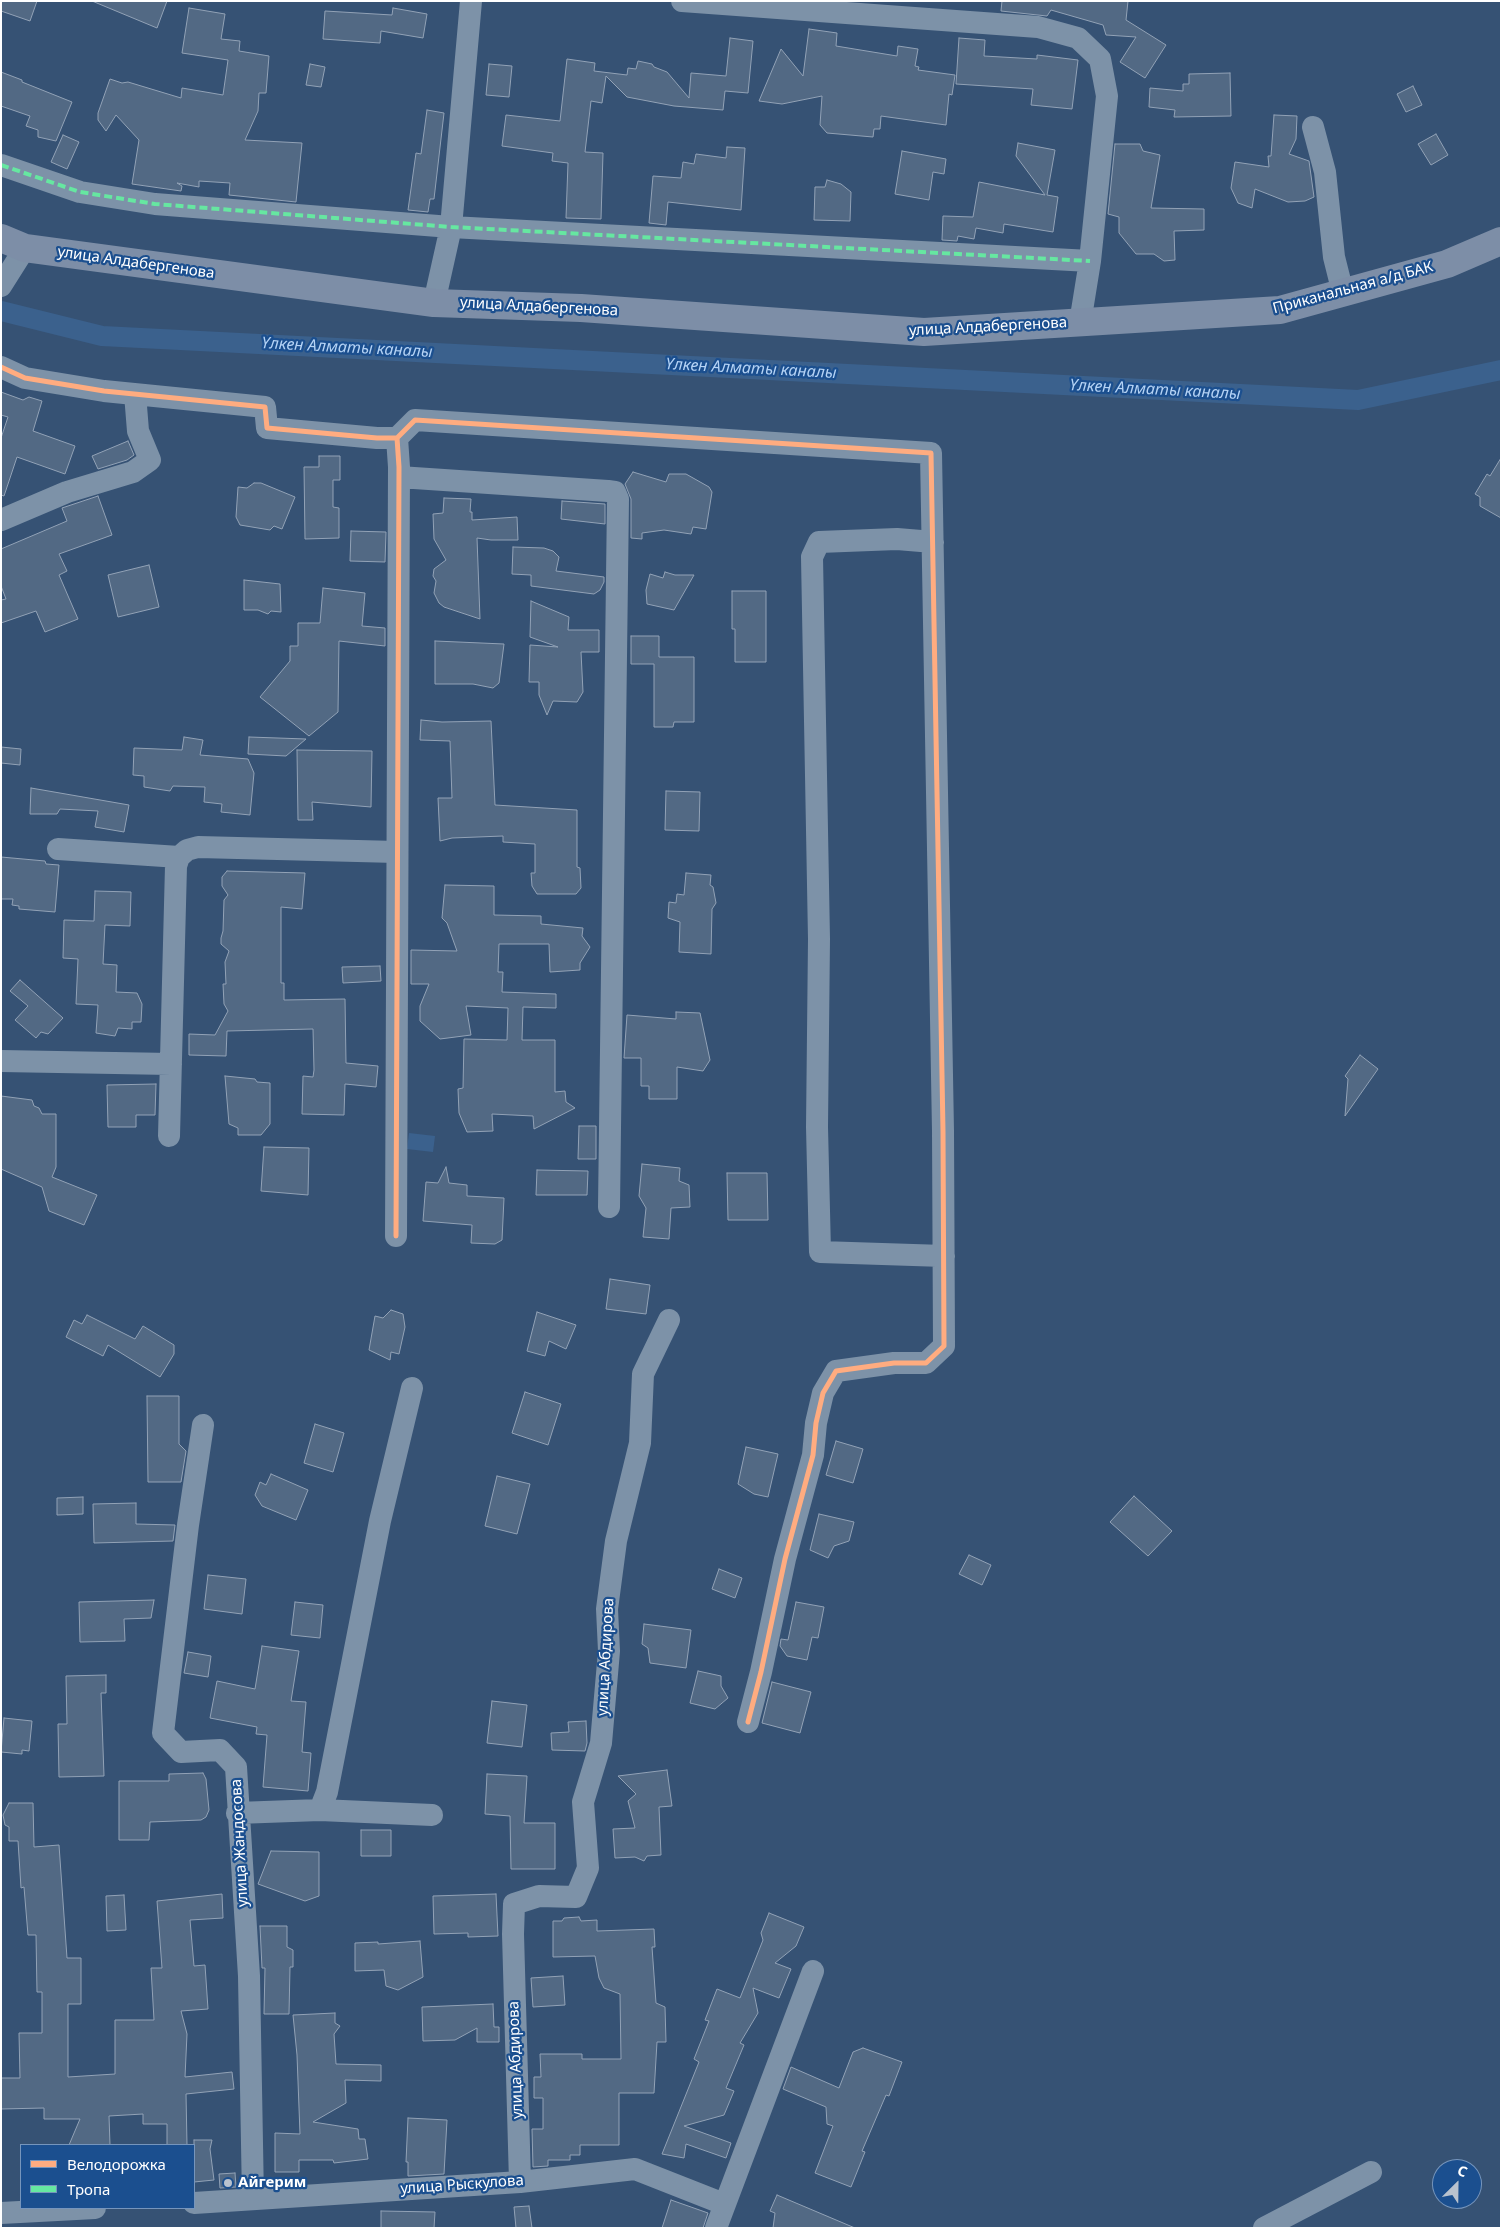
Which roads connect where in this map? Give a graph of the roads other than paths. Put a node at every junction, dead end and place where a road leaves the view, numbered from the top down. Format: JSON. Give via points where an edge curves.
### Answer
{"nodes":[{"id":1,"x":470,"y":1,"type":"edge"},
{"id":2,"x":682,"y":1,"type":"edge"},
{"id":3,"x":1313,"y":127,"type":"dead end"},
{"id":4,"x":1,"y":164,"type":"edge"},
{"id":5,"x":451,"y":226,"type":"junction"},
{"id":6,"x":1501,"y":242,"type":"edge"},
{"id":7,"x":13,"y":243,"type":"edge"},
{"id":8,"x":1090,"y":261,"type":"junction"},
{"id":9,"x":1,"y":286,"type":"edge"},
{"id":10,"x":1343,"y":293,"type":"junction"},
{"id":11,"x":434,"y":303,"type":"junction"},
{"id":12,"x":1080,"y":322,"type":"junction"},
{"id":13,"x":1,"y":367,"type":"edge"},
{"id":14,"x":135,"y":394,"type":"junction"},
{"id":15,"x":397,"y":438,"type":"junction"},
{"id":16,"x":399,"y":477,"type":"junction"},
{"id":17,"x":1,"y":520,"type":"edge"},
{"id":18,"x":933,"y":542,"type":"junction"},
{"id":19,"x":58,"y":849,"type":"dead end"},
{"id":20,"x":397,"y":852,"type":"junction"},
{"id":21,"x":178,"y":857,"type":"junction"},
{"id":22,"x":1,"y":1061,"type":"edge"},
{"id":23,"x":171,"y":1064,"type":"junction"},
{"id":24,"x":169,"y":1136,"type":"dead end"},
{"id":25,"x":610,"y":1207,"type":"dead end"},
{"id":26,"x":396,"y":1236,"type":"dead end"},
{"id":27,"x":944,"y":1256,"type":"junction"},
{"id":28,"x":669,"y":1320,"type":"dead end"},
{"id":29,"x":412,"y":1388,"type":"dead end"},
{"id":30,"x":203,"y":1425,"type":"dead end"},
{"id":31,"x":748,"y":1722,"type":"dead end"},
{"id":32,"x":320,"y":1810,"type":"junction"},
{"id":33,"x":237,"y":1813,"type":"junction"},
{"id":34,"x":432,"y":1815,"type":"dead end"},
{"id":35,"x":813,"y":1971,"type":"dead end"},
{"id":36,"x":1371,"y":2172,"type":"dead end"},
{"id":37,"x":520,"y":2182,"type":"junction"},
{"id":38,"x":253,"y":2199,"type":"junction"},
{"id":39,"x":195,"y":2202,"type":"edge"},
{"id":40,"x":724,"y":2204,"type":"junction"},
{"id":41,"x":76,"y":2209,"type":"edge"},
{"id":42,"x":1,"y":2213,"type":"edge"},
{"id":43,"x":716,"y":2228,"type":"edge"},
{"id":44,"x":1264,"y":2228,"type":"edge"}],
"edges":[{"from":1,"to":5,"type":"street"},
{"from":2,"to":8,"type":"street","via":[[1038,27],[1078,38],[1100,59],[1107,96]]},
{"from":3,"to":10,"type":"street","via":[[1325,172],[1334,258]]},
{"from":4,"to":5,"type":"street","via":[[80,192],[154,204]]},
{"from":5,"to":8,"type":"street"},
{"from":5,"to":11,"type":"street"},
{"from":6,"to":10,"type":"main road","name":"Приканальная а/д БАК","via":[[1447,264]]},
{"from":7,"to":9,"type":"street"},
{"from":7,"to":11,"type":"main road","name":"улица Алдабергенова"},
{"from":8,"to":12,"type":"street"},
{"from":10,"to":12,"type":"main road","name":"Приканальная а/д БАК","via":[[1280,310]]},
{"from":11,"to":12,"type":"main road","name":"улица Алдабергенова","via":[[581,308],[924,332]]},
{"from":13,"to":14,"type":"street","via":[[25,378]]},
{"from":14,"to":15,"type":"street","via":[[265,407],[267,428]]},
{"from":14,"to":17,"type":"street","via":[[138,431],[150,460],[133,472],[67,492]]},
{"from":15,"to":16,"type":"street"},
{"from":15,"to":18,"type":"street","via":[[415,420],[931,453]]},
{"from":16,"to":20,"type":"street"},
{"from":16,"to":25,"type":"street","via":[[608,491],[615,492],[618,499]]},
{"from":18,"to":27,"type":"street"},
{"from":18,"to":27,"type":"street","via":[[897,539],[819,542],[812,557],[819,939],[818,1127],[820,1252]]},
{"from":19,"to":21,"type":"street"},
{"from":20,"to":21,"type":"street","via":[[198,847]]},
{"from":20,"to":26,"type":"street"},
{"from":21,"to":23,"type":"street"},
{"from":22,"to":23,"type":"street"},
{"from":23,"to":24,"type":"street"},
{"from":27,"to":31,"type":"street","via":[[944,1346],[926,1363],[894,1363],[836,1371],[822,1393],[813,1455],[785,1559]]},
{"from":28,"to":37,"type":"street","name":"улица Абдирова","via":[[643,1374],[640,1443],[616,1541],[607,1609],[609,1651],[601,1743],[584,1802],[588,1868],[576,1897],[539,1896],[514,1904]]},
{"from":29,"to":32,"type":"street","via":[[380,1522]]},
{"from":30,"to":33,"type":"street","name":"улица Жандосова","via":[[163,1733],[181,1752],[220,1750],[236,1767]]},
{"from":32,"to":33,"type":"street"},
{"from":32,"to":34,"type":"street"},
{"from":33,"to":38,"type":"street","name":"улица Жандосова","via":[[248,1976]]},
{"from":35,"to":40,"type":"street"},
{"from":36,"to":44,"type":"street"},
{"from":37,"to":38,"type":"street","name":"улица Рыскулова"},
{"from":37,"to":40,"type":"street","name":"улица Рыскулова","via":[[635,2169]]},
{"from":38,"to":39,"type":"street","name":"улица Рыскулова"},
{"from":40,"to":43,"type":"street"},
{"from":41,"to":42,"type":"street"}]}
